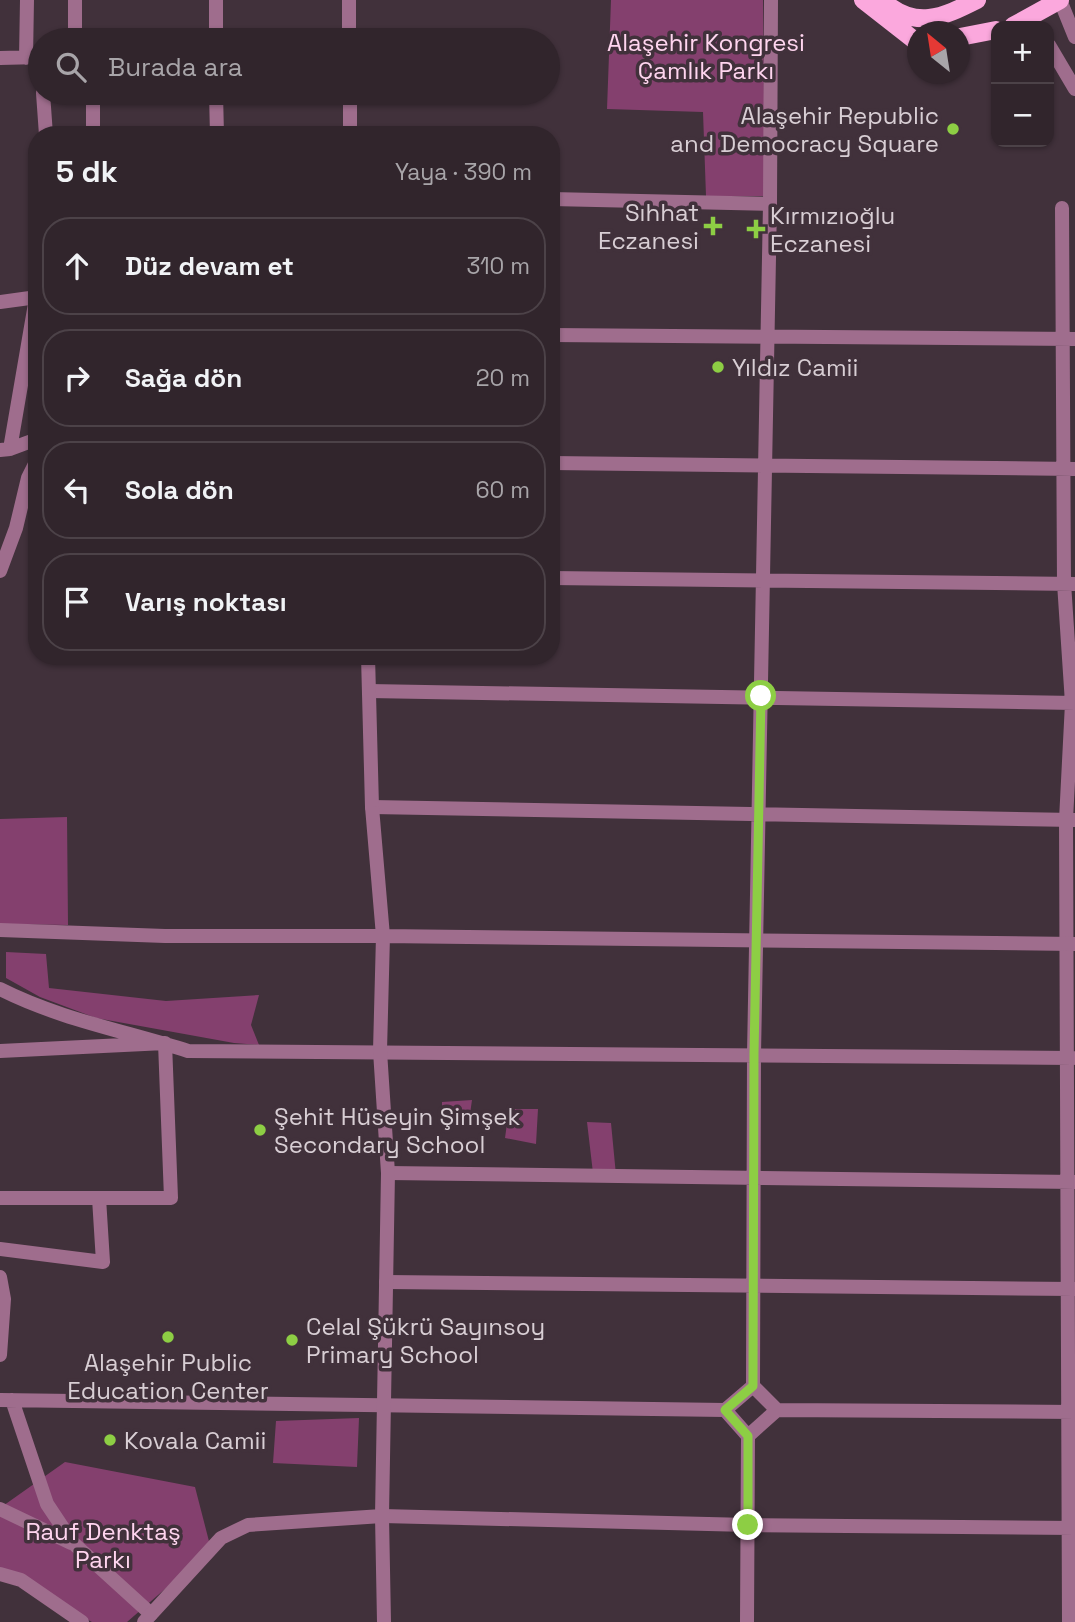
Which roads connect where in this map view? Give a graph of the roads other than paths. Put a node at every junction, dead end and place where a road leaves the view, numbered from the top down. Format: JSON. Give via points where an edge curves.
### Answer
{"nodes":[{"id":1,"x":27,"y":0,"type":"edge"},
{"id":2,"x":75,"y":0,"type":"edge"},
{"id":3,"x":216,"y":0,"type":"edge"},
{"id":4,"x":349,"y":0,"type":"edge"},
{"id":5,"x":771,"y":0,"type":"edge"},
{"id":6,"x":863,"y":0,"type":"edge"},
{"id":7,"x":882,"y":0,"type":"edge"},
{"id":8,"x":953,"y":0,"type":"edge"},
{"id":9,"x":978,"y":0,"type":"edge"},
{"id":10,"x":1060,"y":0,"type":"edge"},
{"id":11,"x":1033,"y":14,"type":"edge"},
{"id":12,"x":932,"y":20,"type":"junction"},
{"id":13,"x":30,"y":28,"type":"edge"},
{"id":14,"x":75,"y":28,"type":"edge"},
{"id":15,"x":216,"y":28,"type":"edge"},
{"id":16,"x":349,"y":28,"type":"edge"},
{"id":17,"x":991,"y":31,"type":"edge"},
{"id":18,"x":907,"y":34,"type":"edge"},
{"id":19,"x":970,"y":35,"type":"edge"},
{"id":20,"x":1075,"y":37,"type":"edge"},
{"id":21,"x":1054,"y":53,"type":"edge"},
{"id":22,"x":28,"y":57,"type":"edge"},
{"id":23,"x":0,"y":58,"type":"edge"},
{"id":24,"x":1075,"y":89,"type":"edge"},
{"id":25,"x":44,"y":105,"type":"edge"},
{"id":26,"x":93,"y":105,"type":"edge"},
{"id":27,"x":216,"y":105,"type":"edge"},
{"id":28,"x":350,"y":105,"type":"edge"},
{"id":29,"x":45,"y":126,"type":"edge"},
{"id":30,"x":93,"y":126,"type":"edge"},
{"id":31,"x":217,"y":126,"type":"edge"},
{"id":32,"x":350,"y":126,"type":"edge"},
{"id":33,"x":560,"y":199,"type":"edge"},
{"id":34,"x":770,"y":204,"type":"junction"},
{"id":35,"x":1062,"y":208,"type":"dead end"},
{"id":36,"x":28,"y":298,"type":"edge"},
{"id":37,"x":0,"y":302,"type":"edge"},
{"id":38,"x":560,"y":335,"type":"edge"},
{"id":39,"x":28,"y":336,"type":"edge"},
{"id":40,"x":768,"y":336,"type":"junction"},
{"id":41,"x":1069,"y":338,"type":"edge"},
{"id":42,"x":28,"y":442,"type":"edge"},
{"id":43,"x":5,"y":449,"type":"edge"},
{"id":44,"x":560,"y":463,"type":"edge"},
{"id":45,"x":765,"y":465,"type":"junction"},
{"id":46,"x":1069,"y":469,"type":"edge"},
{"id":47,"x":28,"y":478,"type":"edge"},
{"id":48,"x":0,"y":571,"type":"edge"},
{"id":49,"x":560,"y":578,"type":"edge"},
{"id":50,"x":763,"y":580,"type":"junction"},
{"id":51,"x":1070,"y":583,"type":"edge"},
{"id":52,"x":368,"y":665,"type":"edge"},
{"id":53,"x":369,"y":691,"type":"junction"},
{"id":54,"x":761,"y":696,"type":"junction"},
{"id":55,"x":1074,"y":703,"type":"edge"},
{"id":56,"x":372,"y":807,"type":"junction"},
{"id":57,"x":758,"y":814,"type":"junction"},
{"id":58,"x":1070,"y":820,"type":"edge"},
{"id":59,"x":0,"y":930,"type":"edge"},
{"id":60,"x":383,"y":936,"type":"junction"},
{"id":61,"x":756,"y":941,"type":"junction"},
{"id":62,"x":1071,"y":944,"type":"edge"},
{"id":63,"x":0,"y":989,"type":"edge"},
{"id":64,"x":164,"y":1044,"type":"junction"},
{"id":65,"x":0,"y":1051,"type":"edge"},
{"id":66,"x":380,"y":1051,"type":"junction"},
{"id":67,"x":754,"y":1054,"type":"junction"},
{"id":68,"x":1071,"y":1058,"type":"edge"},
{"id":69,"x":388,"y":1173,"type":"junction"},
{"id":70,"x":754,"y":1179,"type":"junction"},
{"id":71,"x":1071,"y":1182,"type":"edge"},
{"id":72,"x":0,"y":1198,"type":"edge"},
{"id":73,"x":99,"y":1198,"type":"junction"},
{"id":74,"x":0,"y":1250,"type":"edge"},
{"id":75,"x":0,"y":1277,"type":"edge"},
{"id":76,"x":386,"y":1282,"type":"junction"},
{"id":77,"x":753,"y":1286,"type":"junction"},
{"id":78,"x":1071,"y":1289,"type":"edge"},
{"id":79,"x":2,"y":1299,"type":"edge"},
{"id":80,"x":0,"y":1355,"type":"edge"},
{"id":81,"x":753,"y":1386,"type":"junction"},
{"id":82,"x":6,"y":1400,"type":"edge"},
{"id":83,"x":385,"y":1404,"type":"junction"},
{"id":84,"x":725,"y":1410,"type":"junction"},
{"id":85,"x":777,"y":1410,"type":"junction"},
{"id":86,"x":1072,"y":1412,"type":"edge"},
{"id":87,"x":748,"y":1436,"type":"junction"},
{"id":88,"x":0,"y":1509,"type":"edge"},
{"id":89,"x":382,"y":1516,"type":"junction"},
{"id":90,"x":748,"y":1525,"type":"junction"},
{"id":91,"x":1072,"y":1528,"type":"edge"},
{"id":92,"x":73,"y":1543,"type":"junction"},
{"id":93,"x":0,"y":1574,"type":"edge"},
{"id":94,"x":147,"y":1618,"type":"edge"},
{"id":95,"x":82,"y":1622,"type":"edge"},
{"id":96,"x":384,"y":1622,"type":"edge"},
{"id":97,"x":747,"y":1622,"type":"edge"},
{"id":98,"x":1069,"y":1622,"type":"edge"}],
"edges":[{"from":1,"to":13,"type":"street"},
{"from":2,"to":14,"type":"street"},
{"from":3,"to":15,"type":"street"},
{"from":4,"to":16,"type":"street"},
{"from":5,"to":34,"type":"street"},
{"from":6,"to":18,"type":"main road"},
{"from":7,"to":12,"type":"main road","via":[[907,16]]},
{"from":8,"to":12,"type":"main road"},
{"from":9,"to":12,"type":"main road"},
{"from":10,"to":11,"type":"main road"},
{"from":10,"to":20,"type":"street"},
{"from":17,"to":19,"type":"main road"},
{"from":21,"to":24,"type":"street"},
{"from":22,"to":23,"type":"street"},
{"from":25,"to":29,"type":"street"},
{"from":26,"to":30,"type":"street"},
{"from":27,"to":31,"type":"street"},
{"from":28,"to":32,"type":"street"},
{"from":33,"to":34,"type":"street"},
{"from":34,"to":40,"type":"street"},
{"from":35,"to":41,"type":"street"},
{"from":36,"to":37,"type":"street"},
{"from":38,"to":40,"type":"street"},
{"from":39,"to":43,"type":"street"},
{"from":40,"to":41,"type":"street"},
{"from":40,"to":45,"type":"street"},
{"from":41,"to":46,"type":"street"},
{"from":42,"to":43,"type":"street"},
{"from":44,"to":45,"type":"street"},
{"from":45,"to":46,"type":"street"},
{"from":45,"to":50,"type":"street"},
{"from":46,"to":51,"type":"street"},
{"from":47,"to":48,"type":"street"},
{"from":49,"to":50,"type":"street"},
{"from":50,"to":51,"type":"street"},
{"from":50,"to":54,"type":"street"},
{"from":51,"to":55,"type":"street"},
{"from":52,"to":53,"type":"street"},
{"from":53,"to":54,"type":"street"},
{"from":53,"to":56,"type":"street"},
{"from":54,"to":55,"type":"street"},
{"from":54,"to":57,"type":"street"},
{"from":55,"to":58,"type":"street"},
{"from":56,"to":57,"type":"street"},
{"from":56,"to":60,"type":"street"},
{"from":57,"to":58,"type":"street"},
{"from":57,"to":61,"type":"street"},
{"from":58,"to":62,"type":"street"},
{"from":59,"to":60,"type":"street"},
{"from":60,"to":61,"type":"street"},
{"from":60,"to":66,"type":"street"},
{"from":61,"to":62,"type":"street"},
{"from":61,"to":67,"type":"street"},
{"from":62,"to":68,"type":"street"},
{"from":63,"to":64,"type":"street","via":[[79,1020]]},
{"from":64,"to":65,"type":"street"},
{"from":64,"to":66,"type":"street","via":[[188,1051]]},
{"from":64,"to":73,"type":"street","via":[[172,1198]]},
{"from":66,"to":67,"type":"street"},
{"from":66,"to":69,"type":"street"},
{"from":67,"to":68,"type":"street"},
{"from":67,"to":70,"type":"street"},
{"from":68,"to":71,"type":"street"},
{"from":69,"to":70,"type":"street"},
{"from":69,"to":76,"type":"street"},
{"from":70,"to":71,"type":"street"},
{"from":70,"to":77,"type":"street"},
{"from":71,"to":78,"type":"street"},
{"from":72,"to":73,"type":"street"},
{"from":73,"to":74,"type":"street","via":[[103,1262]]},
{"from":75,"to":79,"type":"street"},
{"from":76,"to":77,"type":"street"},
{"from":76,"to":83,"type":"street"},
{"from":77,"to":78,"type":"street"},
{"from":77,"to":81,"type":"street"},
{"from":78,"to":86,"type":"street"},
{"from":79,"to":80,"type":"street"},
{"from":81,"to":84,"type":"street"},
{"from":81,"to":85,"type":"street"},
{"from":82,"to":83,"type":"street"},
{"from":82,"to":92,"type":"street","via":[[47,1504]]},
{"from":83,"to":84,"type":"street"},
{"from":83,"to":89,"type":"street"},
{"from":84,"to":87,"type":"street"},
{"from":85,"to":86,"type":"street"},
{"from":85,"to":87,"type":"street"},
{"from":86,"to":91,"type":"street"},
{"from":87,"to":90,"type":"street"},
{"from":88,"to":92,"type":"street"},
{"from":89,"to":90,"type":"street"},
{"from":89,"to":94,"type":"street","via":[[248,1525],[222,1538]]},
{"from":89,"to":96,"type":"street"},
{"from":90,"to":91,"type":"street"},
{"from":90,"to":97,"type":"street"},
{"from":91,"to":98,"type":"street"},
{"from":92,"to":94,"type":"street"},
{"from":93,"to":95,"type":"street","via":[[21,1580]]}]}
